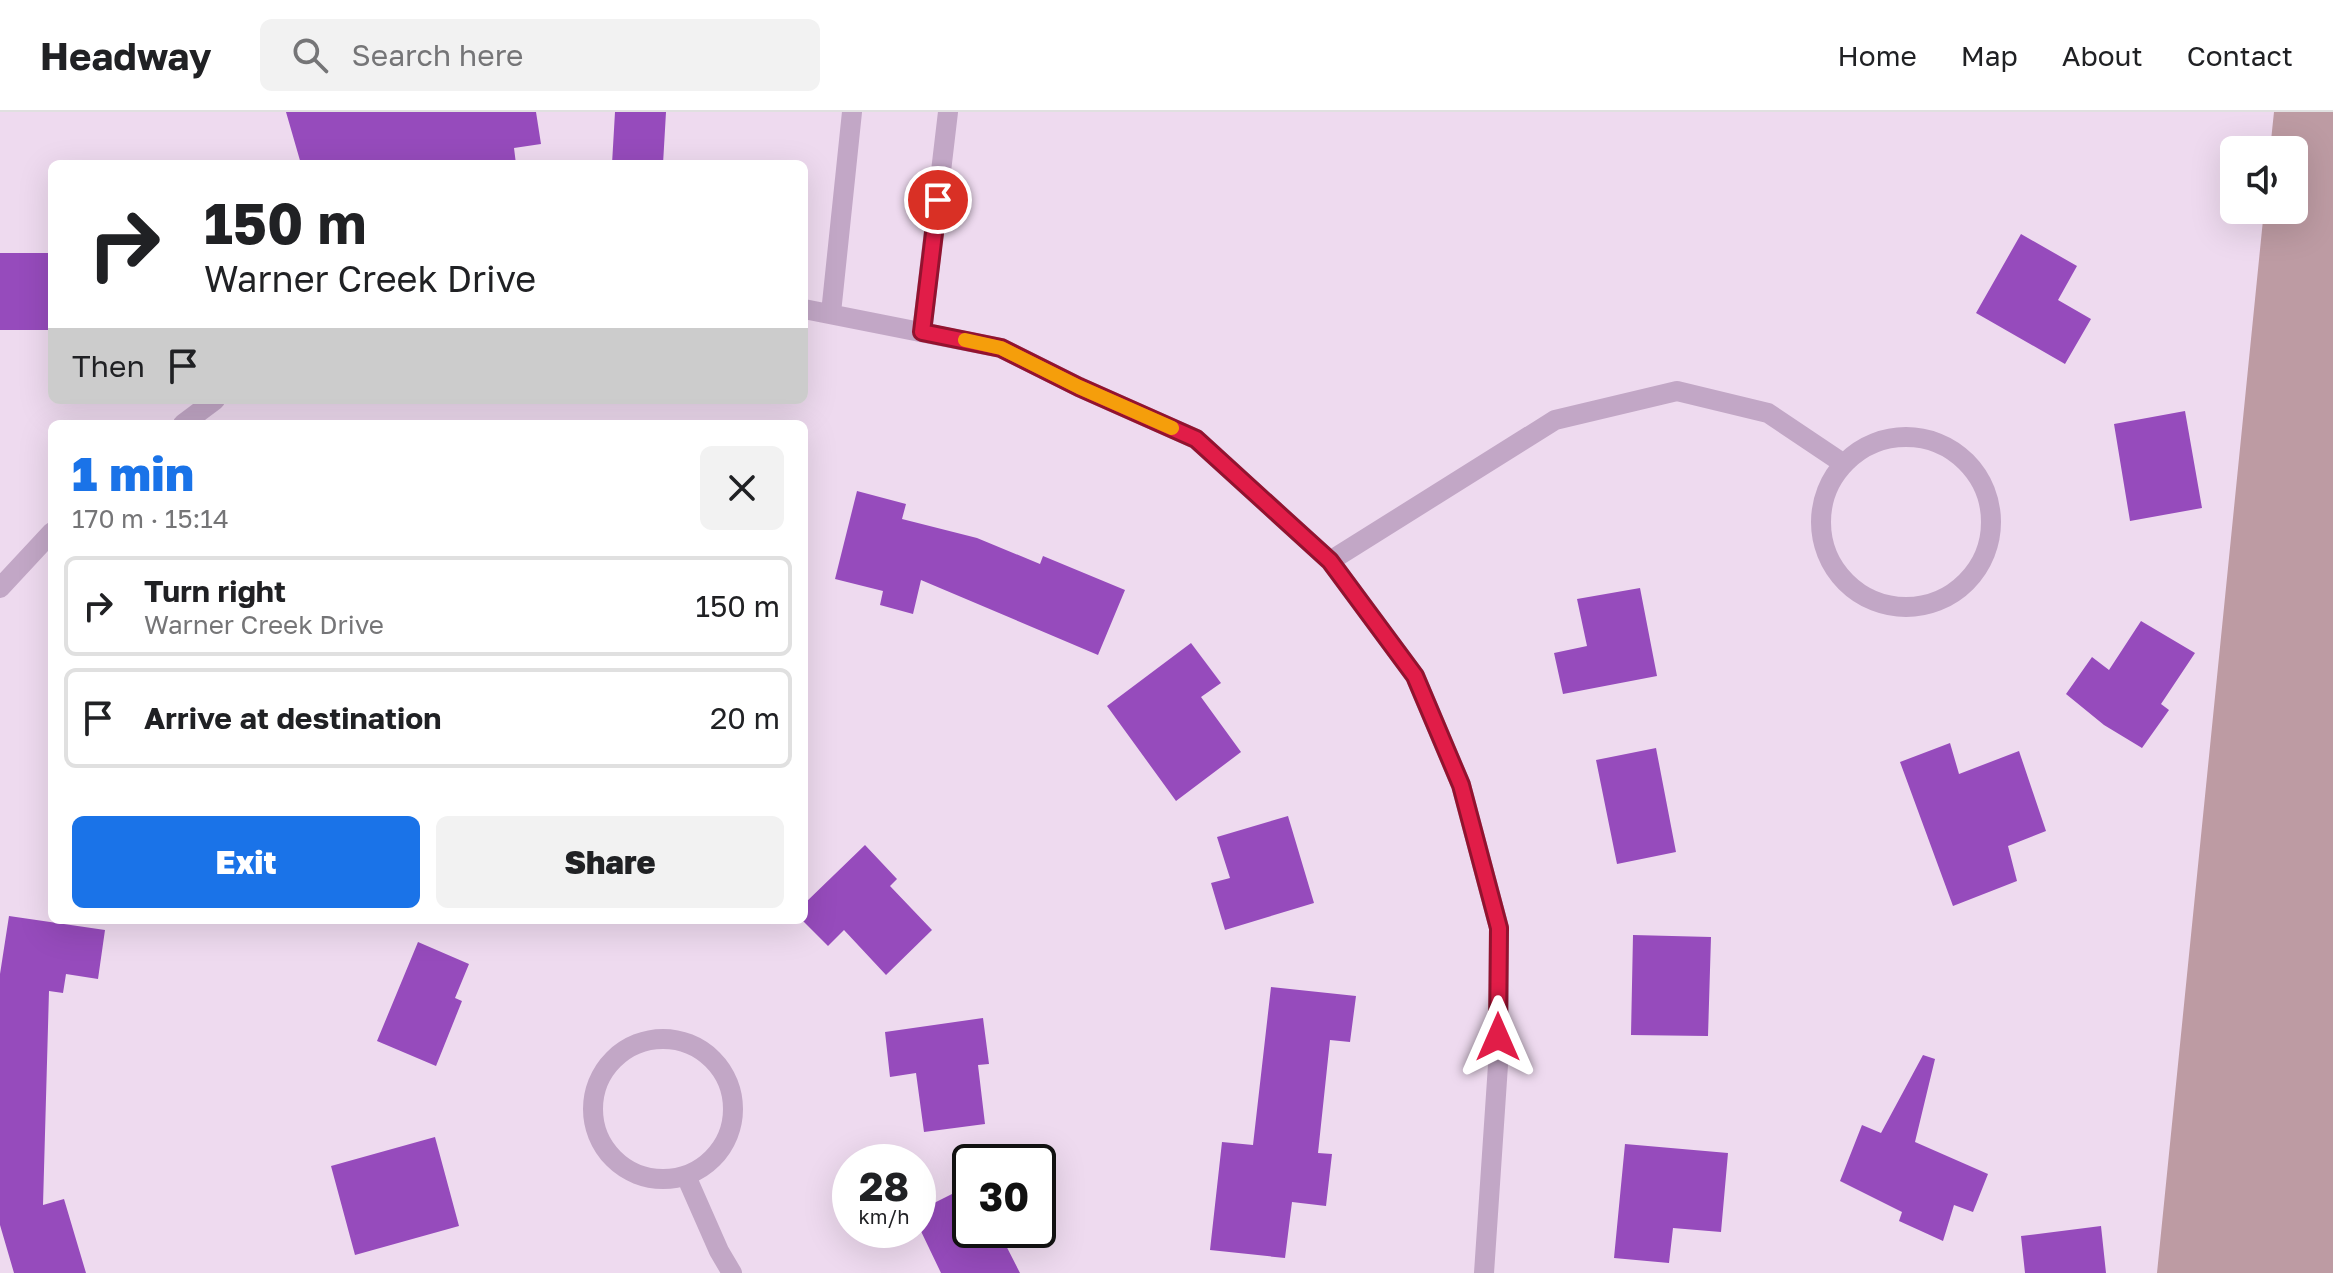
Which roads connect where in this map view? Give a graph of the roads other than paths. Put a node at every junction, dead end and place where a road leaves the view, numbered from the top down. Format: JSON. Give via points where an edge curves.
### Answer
{"nodes":[{"id":1,"x":852,"y":112,"type":"edge"},
{"id":2,"x":948,"y":112,"type":"edge"},
{"id":3,"x":808,"y":310,"type":"edge"},
{"id":4,"x":831,"y":313,"type":"junction"},
{"id":5,"x":922,"y":332,"type":"junction"},
{"id":6,"x":210,"y":404,"type":"edge"},
{"id":7,"x":188,"y":420,"type":"edge"},
{"id":8,"x":1844,"y":464,"type":"junction"},
{"id":9,"x":48,"y":536,"type":"edge"},
{"id":10,"x":1330,"y":561,"type":"junction"},
{"id":11,"x":0,"y":588,"type":"edge"},
{"id":12,"x":686,"y":1176,"type":"junction"},
{"id":13,"x":732,"y":1273,"type":"edge"},
{"id":14,"x":1484,"y":1273,"type":"edge"}],
"edges":[{"from":1,"to":4,"type":"street"},
{"from":2,"to":5,"type":"street"},
{"from":3,"to":4,"type":"street"},
{"from":4,"to":5,"type":"street"},
{"from":5,"to":10,"type":"street","via":[[1001,348],[1196,439]]},
{"from":6,"to":7,"type":"street"},
{"from":8,"to":8,"type":"street","via":[[1823,499],[1820,526],[1825,552],[1839,575],[1858,594],[1883,605],[1910,608],[1939,602],[1964,586],[1982,562],[1991,534],[1990,504],[1979,477],[1959,454],[1933,440],[1903,436],[1877,441]]},
{"from":8,"to":10,"type":"street","via":[[1768,413],[1677,391],[1555,420]]},
{"from":9,"to":11,"type":"street"},
{"from":10,"to":14,"type":"street","via":[[1415,676],[1461,785],[1499,928],[1498,1065]]},
{"from":12,"to":12,"type":"street","via":[[710,1162],[727,1140],[734,1113],[730,1085],[717,1062],[694,1045],[667,1038],[641,1041],[616,1055],[599,1077],[592,1104],[596,1132],[610,1155],[632,1173],[658,1179]]},
{"from":12,"to":13,"type":"street"}]}
